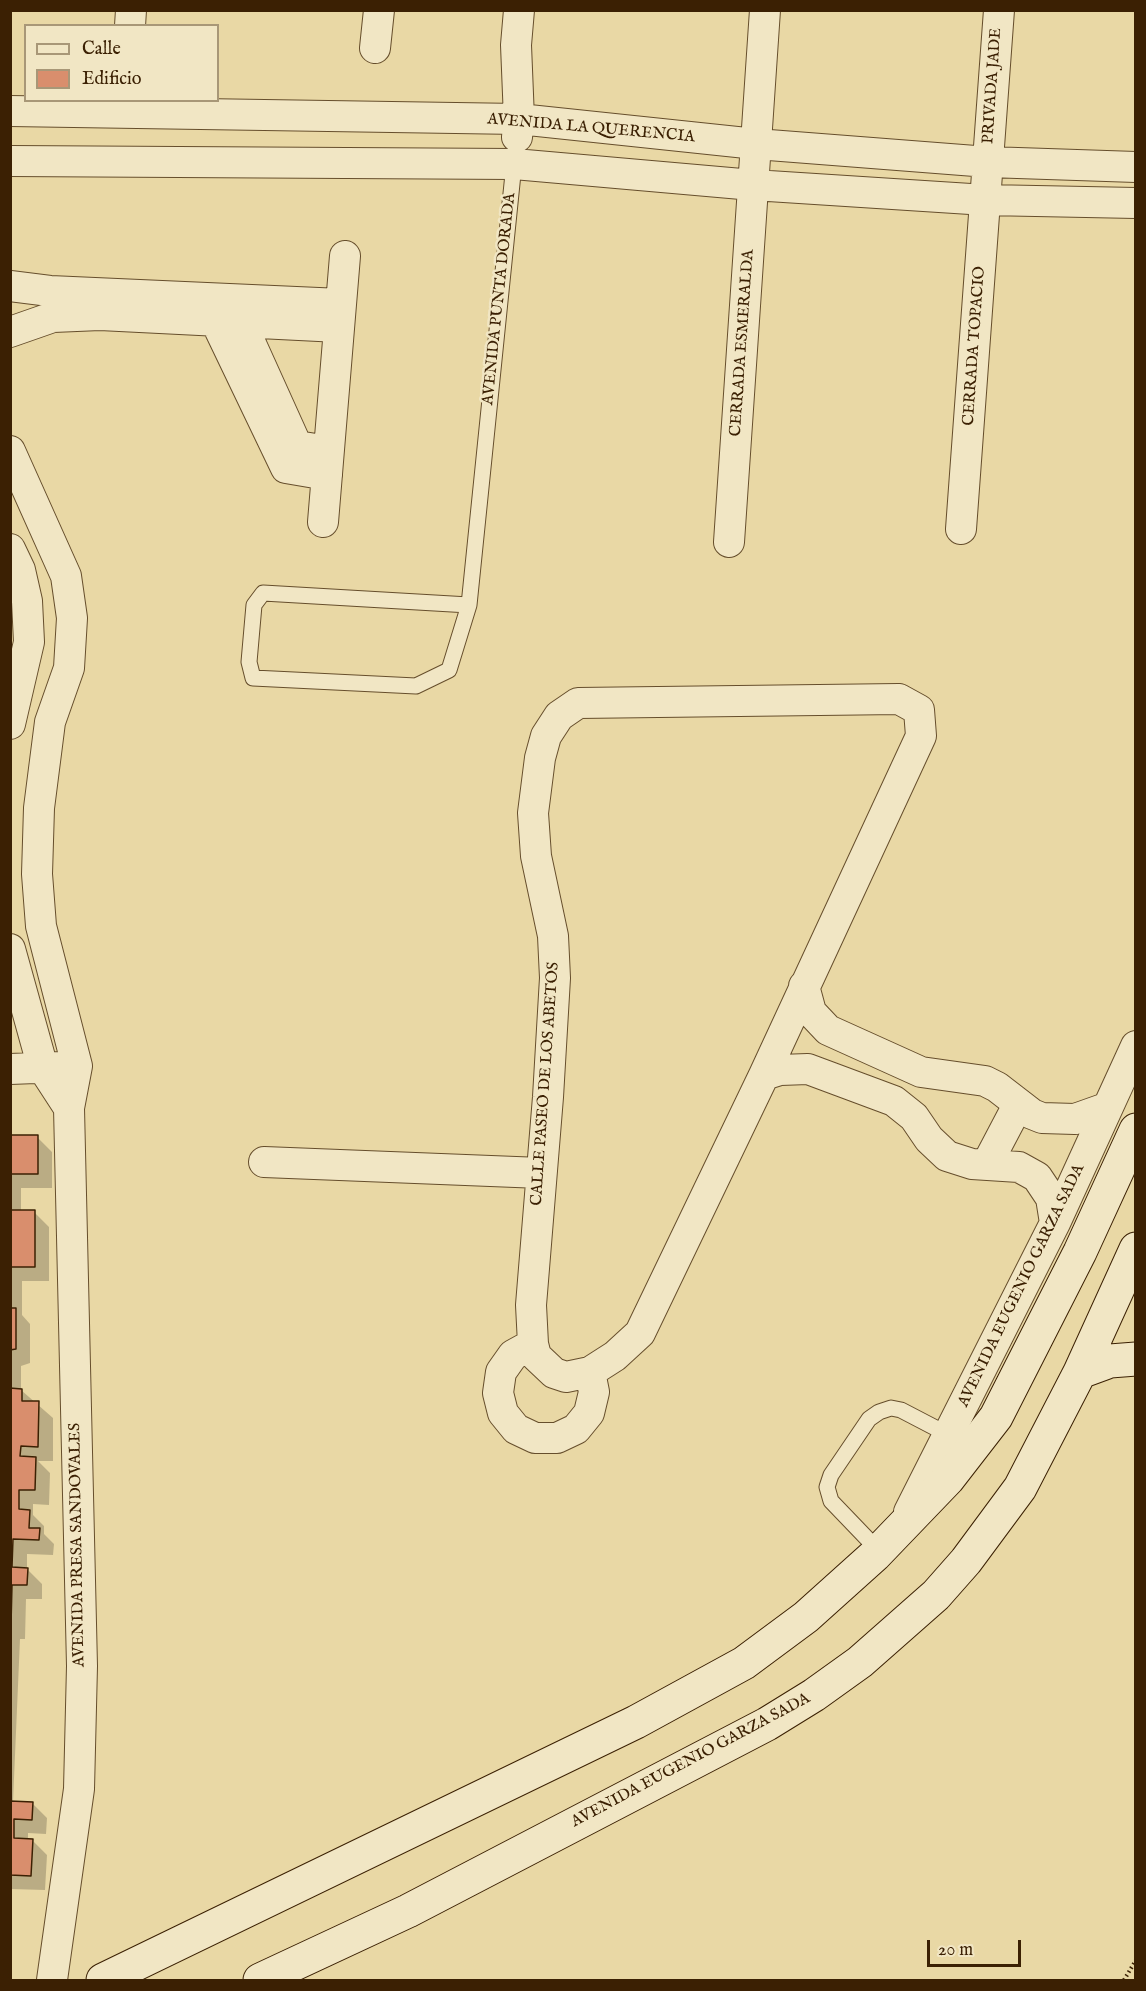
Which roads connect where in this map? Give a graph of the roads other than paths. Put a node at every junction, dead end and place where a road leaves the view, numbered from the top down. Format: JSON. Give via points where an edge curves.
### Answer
{"nodes":[{"id":1,"x":379,"y":10,"type":"edge"},
{"id":2,"x":519,"y":10,"type":"edge"},
{"id":3,"x":765,"y":10,"type":"edge"},
{"id":4,"x":999,"y":10,"type":"edge"},
{"id":5,"x":375,"y":48,"type":"dead end"},
{"id":6,"x":12,"y":109,"type":"edge"},
{"id":7,"x":519,"y":119,"type":"junction"},
{"id":8,"x":756,"y":144,"type":"junction"},
{"id":9,"x":11,"y":161,"type":"edge"},
{"id":10,"x":988,"y":162,"type":"junction"},
{"id":11,"x":514,"y":164,"type":"junction"},
{"id":12,"x":1136,"y":167,"type":"edge"},
{"id":13,"x":753,"y":185,"type":"junction"},
{"id":14,"x":986,"y":200,"type":"junction"},
{"id":15,"x":1136,"y":203,"type":"edge"},
{"id":16,"x":345,"y":256,"type":"dead end"},
{"id":17,"x":10,"y":286,"type":"edge"},
{"id":18,"x":340,"y":315,"type":"junction"},
{"id":19,"x":228,"y":322,"type":"junction"},
{"id":20,"x":10,"y":332,"type":"edge"},
{"id":21,"x":10,"y":451,"type":"edge"},
{"id":22,"x":327,"y":463,"type":"junction"},
{"id":23,"x":322,"y":522,"type":"dead end"},
{"id":24,"x":961,"y":529,"type":"dead end"},
{"id":25,"x":729,"y":542,"type":"dead end"},
{"id":26,"x":10,"y":549,"type":"edge"},
{"id":27,"x":469,"y":605,"type":"junction"},
{"id":28,"x":11,"y":720,"type":"edge"},
{"id":29,"x":50,"y":722,"type":"junction"},
{"id":30,"x":10,"y":949,"type":"edge"},
{"id":31,"x":804,"y":986,"type":"junction"},
{"id":32,"x":1136,"y":1046,"type":"edge"},
{"id":33,"x":29,"y":1052,"type":"edge"},
{"id":34,"x":74,"y":1053,"type":"junction"},
{"id":35,"x":10,"y":1069,"type":"edge"},
{"id":36,"x":764,"y":1075,"type":"junction"},
{"id":37,"x":1018,"y":1105,"type":"junction"},
{"id":38,"x":69,"y":1108,"type":"junction"},
{"id":39,"x":1106,"y":1108,"type":"junction"},
{"id":40,"x":1136,"y":1130,"type":"edge"},
{"id":41,"x":264,"y":1162,"type":"dead end"},
{"id":42,"x":987,"y":1164,"type":"junction"},
{"id":43,"x":541,"y":1173,"type":"junction"},
{"id":44,"x":1055,"y":1223,"type":"junction"},
{"id":45,"x":1136,"y":1249,"type":"edge"},
{"id":46,"x":532,"y":1344,"type":"junction"},
{"id":47,"x":1136,"y":1359,"type":"edge"},
{"id":48,"x":590,"y":1372,"type":"junction"},
{"id":49,"x":1080,"y":1372,"type":"junction"},
{"id":50,"x":949,"y":1435,"type":"junction"},
{"id":51,"x":903,"y":1524,"type":"junction"},
{"id":52,"x":879,"y":1551,"type":"junction"},
{"id":53,"x":52,"y":1980,"type":"edge"},
{"id":54,"x":103,"y":1980,"type":"edge"},
{"id":55,"x":260,"y":1980,"type":"edge"}],
"edges":[{"from":1,"to":5,"type":"street"},
{"from":2,"to":7,"type":"street","name":"AVENIDA PUNTA DORADA"},
{"from":3,"to":8,"type":"street","name":"CERRADA ESMERALDA"},
{"from":4,"to":10,"type":"street","name":"PRIVADA JADE"},
{"from":6,"to":7,"type":"street","name":"AVENIDA LA QUERENCIA"},
{"from":6,"to":9,"type":"street"},
{"from":7,"to":8,"type":"street","name":"AVENIDA LA QUERENCIA"},
{"from":7,"to":11,"type":"street","name":"AVENIDA PUNTA DORADA"},
{"from":8,"to":10,"type":"street","name":"AVENIDA LA QUERENCIA"},
{"from":8,"to":13,"type":"street","name":"CERRADA ESMERALDA"},
{"from":9,"to":11,"type":"street"},
{"from":10,"to":12,"type":"street","name":"AVENIDA LA QUERENCIA"},
{"from":10,"to":14,"type":"street","name":"CERRADA TOPACIO"},
{"from":11,"to":13,"type":"street"},
{"from":11,"to":27,"type":"lane","name":"AVENIDA PUNTA DORADA"},
{"from":13,"to":14,"type":"street"},
{"from":13,"to":25,"type":"street","name":"CERRADA ESMERALDA"},
{"from":14,"to":15,"type":"street"},
{"from":14,"to":24,"type":"street","name":"CERRADA TOPACIO"},
{"from":16,"to":18,"type":"street"},
{"from":17,"to":18,"type":"street"},
{"from":18,"to":19,"type":"street"},
{"from":18,"to":22,"type":"street"},
{"from":19,"to":20,"type":"street","via":[[100,315],[53,317]]},
{"from":19,"to":22,"type":"street","via":[[297,446]]},
{"from":21,"to":29,"type":"street","name":"AVENIDA PRESA SANDOVALES","via":[[66,576],[72,627],[69,668]]},
{"from":22,"to":23,"type":"street"},
{"from":26,"to":28,"type":"street","via":[[27,601],[29,642]]},
{"from":27,"to":27,"type":"lane","name":"AVENIDA PUNTA DORADA","via":[[263,593],[254,605],[249,662],[253,678],[416,686],[449,670]]},
{"from":28,"to":29,"type":"street"},
{"from":29,"to":34,"type":"street","name":"AVENIDA PRESA SANDOVALES","via":[[39,808],[41,926]]},
{"from":30,"to":33,"type":"street"},
{"from":31,"to":36,"type":"street","name":"CALLE PASEO DE LOS ABETOS"},
{"from":31,"to":37,"type":"street","via":[[811,1012],[828,1030],[921,1072],[985,1081]]},
{"from":31,"to":43,"type":"street","name":"CALLE PASEO DE LOS ABETOS","via":[[921,736],[920,710],[899,699],[578,703],[559,716],[546,736],[540,758],[533,813],[536,856],[553,936],[555,978]]},
{"from":32,"to":39,"type":"street","name":"AVENIDA EUGENIO GARZA SADA"},
{"from":33,"to":34,"type":"street"},
{"from":33,"to":35,"type":"street"},
{"from":33,"to":38,"type":"street"},
{"from":34,"to":38,"type":"street","name":"AVENIDA PRESA SANDOVALES"},
{"from":36,"to":42,"type":"street","via":[[808,1069],[884,1097],[904,1109],[947,1156],[966,1163]]},
{"from":36,"to":48,"type":"street","name":"CALLE PASEO DE LOS ABETOS","via":[[640,1333]]},
{"from":37,"to":39,"type":"street","via":[[1042,1118],[1063,1120],[1087,1117]]},
{"from":37,"to":42,"type":"street"},
{"from":38,"to":53,"type":"street","name":"AVENIDA PRESA SANDOVALES","via":[[82,1666],[79,1789]]},
{"from":39,"to":44,"type":"street","name":"AVENIDA EUGENIO GARZA SADA"},
{"from":40,"to":51,"type":"main road","name":"AVENIDA EUGENIO GARZA SADA","via":[[1080,1252],[996,1417],[948,1479]]},
{"from":41,"to":43,"type":"street"},
{"from":42,"to":44,"type":"street","via":[[1019,1167],[1036,1177],[1051,1198]]},
{"from":43,"to":46,"type":"street","name":"CALLE PASEO DE LOS ABETOS","via":[[531,1305]]},
{"from":44,"to":50,"type":"street","name":"AVENIDA EUGENIO GARZA SADA"},
{"from":45,"to":49,"type":"main road","name":"AVENIDA EUGENIO GARZA SADA"},
{"from":46,"to":48,"type":"street","name":"CALLE PASEO DE LOS ABETOS","via":[[536,1356],[554,1373],[566,1377]]},
{"from":46,"to":48,"type":"street","via":[[513,1355],[501,1372],[498,1393],[503,1413],[516,1429],[535,1438],[557,1438],[576,1429],[589,1413],[594,1392]]},
{"from":47,"to":49,"type":"main road","via":[[1110,1361]]},
{"from":49,"to":55,"type":"main road","name":"AVENIDA EUGENIO GARZA SADA","via":[[1020,1488],[994,1525],[936,1595],[860,1662],[767,1724],[408,1911]]},
{"from":50,"to":51,"type":"street","name":"AVENIDA EUGENIO GARZA SADA"},
{"from":50,"to":52,"type":"lane","via":[[902,1410],[879,1412],[869,1419],[831,1475],[831,1501]]},
{"from":51,"to":52,"type":"main road","name":"AVENIDA EUGENIO GARZA SADA"},
{"from":52,"to":54,"type":"main road","name":"AVENIDA EUGENIO GARZA SADA","via":[[806,1617],[744,1663],[636,1722]]}]}
